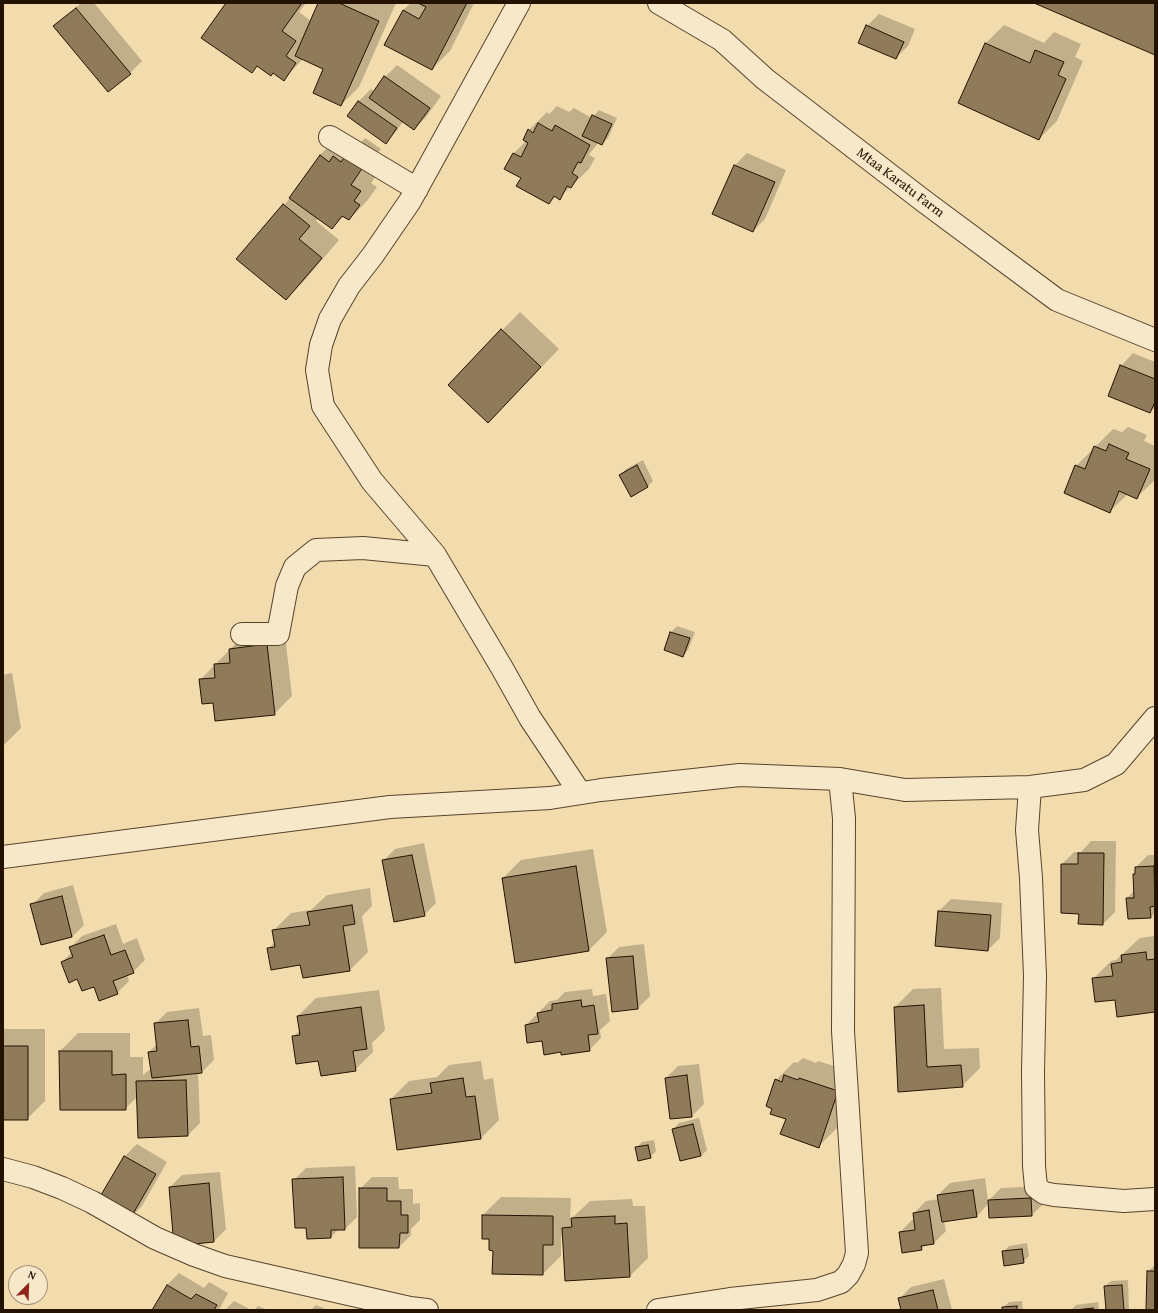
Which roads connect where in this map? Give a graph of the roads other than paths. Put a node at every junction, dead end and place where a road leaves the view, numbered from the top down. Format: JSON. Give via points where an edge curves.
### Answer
{"nodes":[{"id":1,"x":519,"y":3,"type":"edge"},
{"id":2,"x":659,"y":3,"type":"edge"},
{"id":3,"x":330,"y":137,"type":"dead end"},
{"id":4,"x":416,"y":189,"type":"junction"},
{"id":5,"x":1155,"y":340,"type":"edge"},
{"id":6,"x":435,"y":555,"type":"junction"},
{"id":7,"x":242,"y":634,"type":"dead end"},
{"id":8,"x":1155,"y":718,"type":"edge"},
{"id":9,"x":840,"y":779,"type":"junction"},
{"id":10,"x":1030,"y":786,"type":"junction"},
{"id":11,"x":580,"y":793,"type":"junction"},
{"id":12,"x":3,"y":857,"type":"edge"},
{"id":13,"x":3,"y":1169,"type":"edge"},
{"id":14,"x":1155,"y":1199,"type":"edge"},
{"id":15,"x":427,"y":1310,"type":"edge"},
{"id":16,"x":658,"y":1310,"type":"edge"}],
"edges":[{"from":1,"to":4,"type":"street"},
{"from":2,"to":5,"type":"street","name":"Mtaa Karatu Farm","via":[[722,40],[765,79],[1057,300]]},
{"from":3,"to":4,"type":"street"},
{"from":4,"to":6,"type":"street","via":[[373,255],[349,286],[330,319],[321,345],[317,370],[323,406],[338,430],[372,481]]},
{"from":6,"to":7,"type":"street","via":[[363,548],[316,550],[295,567],[286,586],[278,634]]},
{"from":6,"to":11,"type":"street","via":[[530,718]]},
{"from":8,"to":10,"type":"street","via":[[1116,764],[1084,780]]},
{"from":9,"to":10,"type":"street","via":[[905,790]]},
{"from":9,"to":11,"type":"street","via":[[740,775]]},
{"from":9,"to":16,"type":"street","via":[[844,818],[843,1031],[857,1253],[854,1264],[841,1282],[817,1290]]},
{"from":10,"to":14,"type":"street","via":[[1027,830],[1035,976],[1033,1072],[1036,1186],[1044,1193],[1054,1195],[1124,1201]]},
{"from":11,"to":12,"type":"street","via":[[550,798],[390,807]]},
{"from":13,"to":15,"type":"street","via":[[62,1188],[155,1238],[225,1266]]}]}
